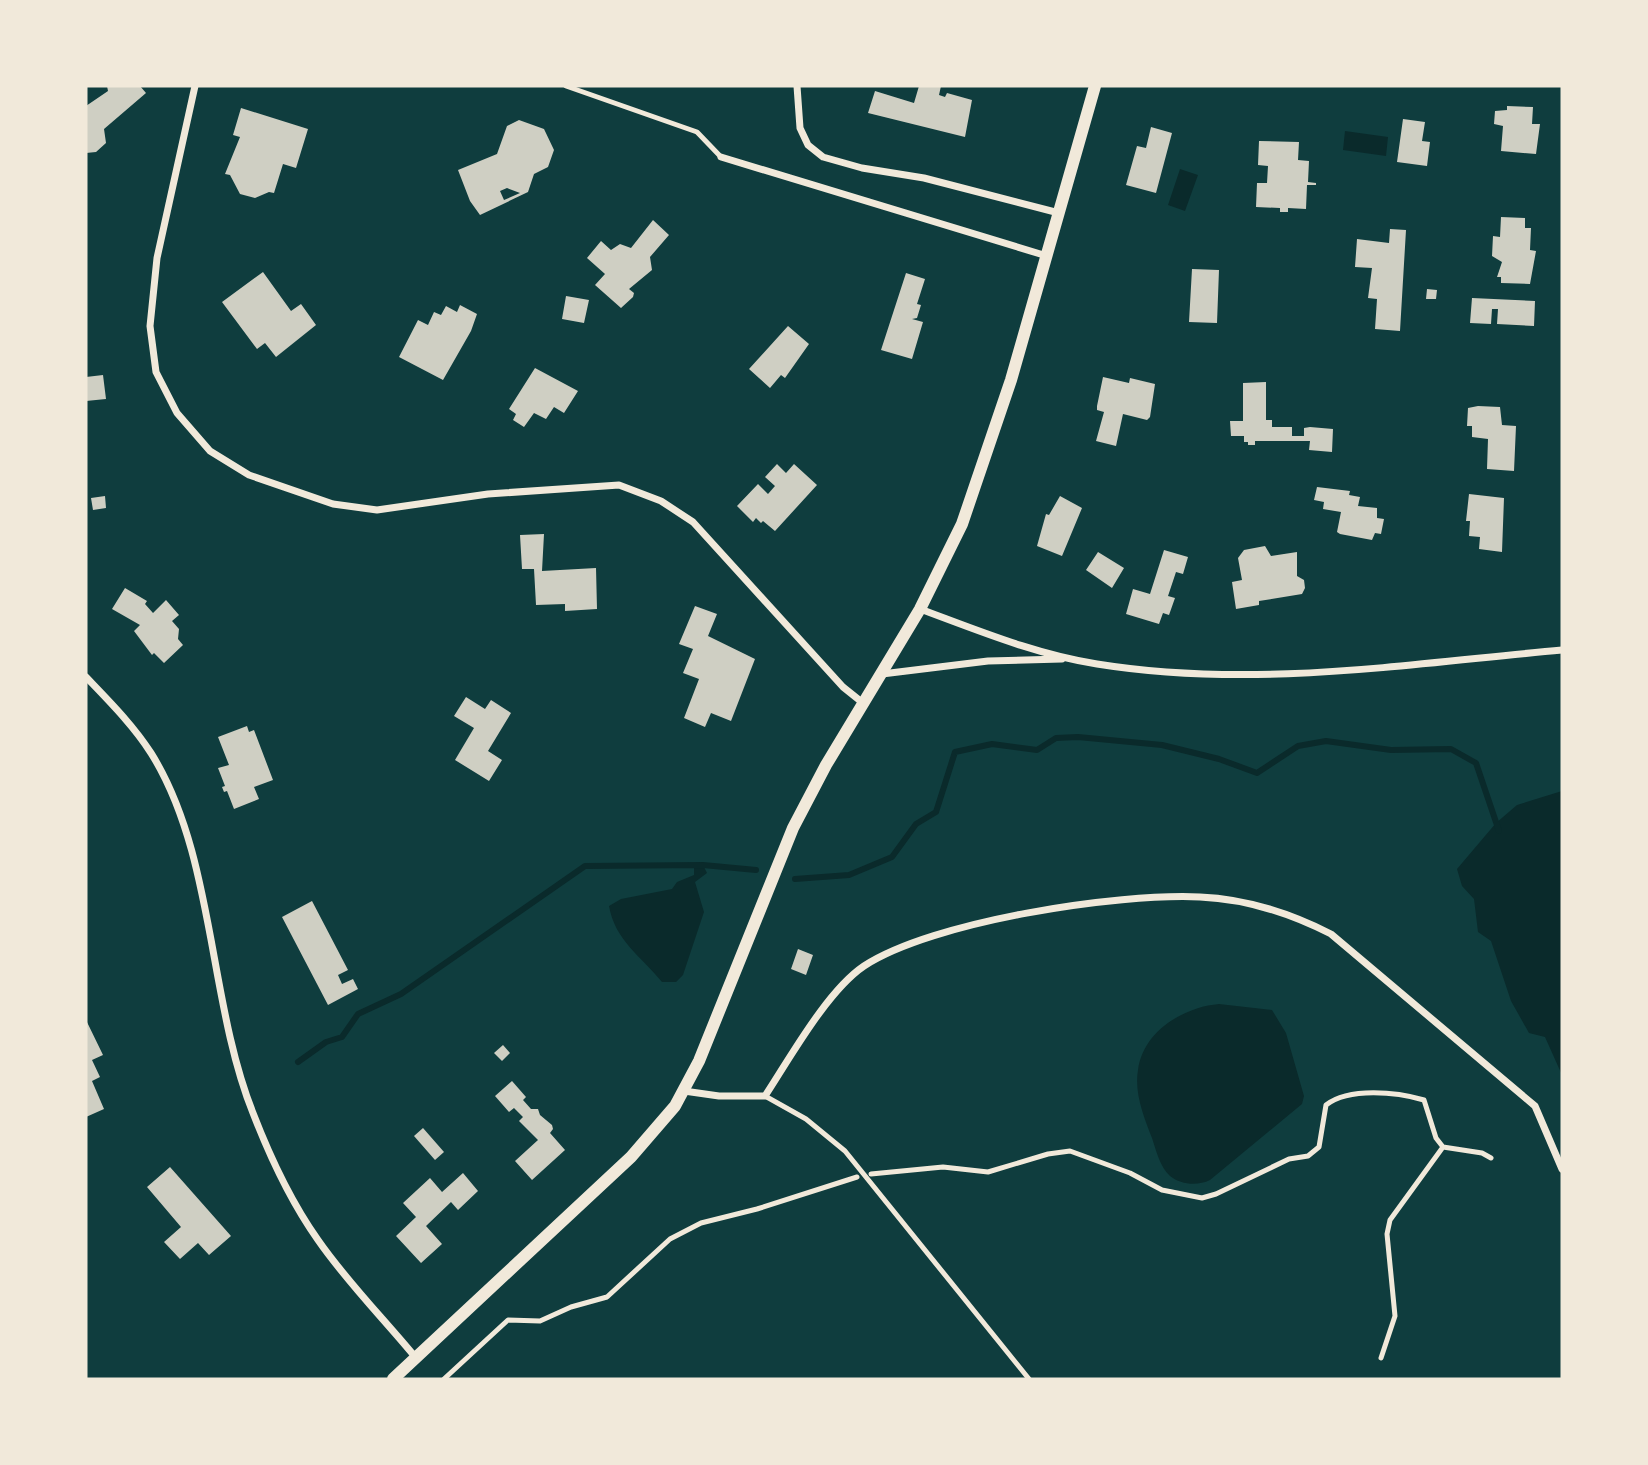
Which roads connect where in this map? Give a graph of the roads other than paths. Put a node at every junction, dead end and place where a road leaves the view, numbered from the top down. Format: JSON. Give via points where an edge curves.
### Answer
{"nodes":[{"id":1,"x":195,"y":86,"type":"edge"},
{"id":2,"x":566,"y":86,"type":"edge"},
{"id":3,"x":796,"y":86,"type":"edge"},
{"id":4,"x":1095,"y":86,"type":"edge"},
{"id":5,"x":722,"y":157,"type":"joint"},
{"id":6,"x":1059,"y":213,"type":"junction"},
{"id":7,"x":1047,"y":256,"type":"junction"},
{"id":8,"x":920,"y":609,"type":"junction"},
{"id":9,"x":1562,"y":639,"type":"edge"},
{"id":10,"x":1562,"y":650,"type":"edge"},
{"id":11,"x":1070,"y":659,"type":"junction"},
{"id":12,"x":881,"y":674,"type":"junction"},
{"id":13,"x":86,"y":677,"type":"edge"},
{"id":14,"x":863,"y":703,"type":"junction"},
{"id":15,"x":684,"y":1091,"type":"junction"},
{"id":16,"x":765,"y":1097,"type":"junction"},
{"id":17,"x":1443,"y":1147,"type":"junction"},
{"id":18,"x":1491,"y":1158,"type":"dead end"},
{"id":19,"x":1562,"y":1169,"type":"edge"},
{"id":20,"x":871,"y":1174,"type":"dead end"},
{"id":21,"x":857,"y":1177,"type":"dead end"},
{"id":22,"x":416,"y":1358,"type":"junction"},
{"id":23,"x":1381,"y":1358,"type":"dead end"},
{"id":24,"x":393,"y":1379,"type":"edge"},
{"id":25,"x":444,"y":1379,"type":"edge"},
{"id":26,"x":1029,"y":1379,"type":"edge"}],
"edges":[{"from":1,"to":14,"type":"street","via":[[157,258],[150,326],[156,372],[177,413],[210,452],[249,475],[333,504],[377,510],[488,494],[619,485],[661,501],[693,522],[843,687]]},
{"from":2,"to":5,"type":"lane","via":[[697,132]]},
{"from":3,"to":6,"type":"street","via":[[800,128],[808,145],[822,157]]},
{"from":4,"to":6,"type":"street"},
{"from":5,"to":7,"type":"street"},
{"from":6,"to":7,"type":"street"},
{"from":7,"to":8,"type":"street","via":[[980,477],[949,554]]},
{"from":8,"to":11,"type":"street"},
{"from":8,"to":12,"type":"street"},
{"from":9,"to":10,"type":"street"},
{"from":10,"to":11,"type":"street","via":[[1248,677],[1161,673]]},
{"from":11,"to":12,"type":"street","via":[[988,661]]},
{"from":12,"to":14,"type":"street"},
{"from":13,"to":22,"type":"street","via":[[151,754],[178,808],[199,887],[226,1027],[252,1112],[282,1180],[318,1240]]},
{"from":14,"to":15,"type":"street","via":[[793,828]]},
{"from":15,"to":16,"type":"street"},
{"from":15,"to":22,"type":"street","via":[[631,1157]]},
{"from":16,"to":19,"type":"street","via":[[821,1010],[863,967],[929,936],[1120,900],[1200,897],[1267,907],[1331,934],[1535,1106]]},
{"from":16,"to":26,"type":"lane","via":[[806,1119],[845,1151]]},
{"from":17,"to":18,"type":"lane"},
{"from":17,"to":20,"type":"lane","via":[[1424,1100],[1359,1095],[1335,1098],[1326,1105],[1323,1138],[1308,1156],[1202,1198],[1162,1189],[1070,1151],[988,1172],[943,1167]]},
{"from":17,"to":23,"type":"lane","via":[[1390,1220],[1387,1234],[1395,1316]]},
{"from":21,"to":25,"type":"lane","via":[[684,1230],[607,1297],[540,1321],[508,1320]]},
{"from":22,"to":24,"type":"street"}]}
